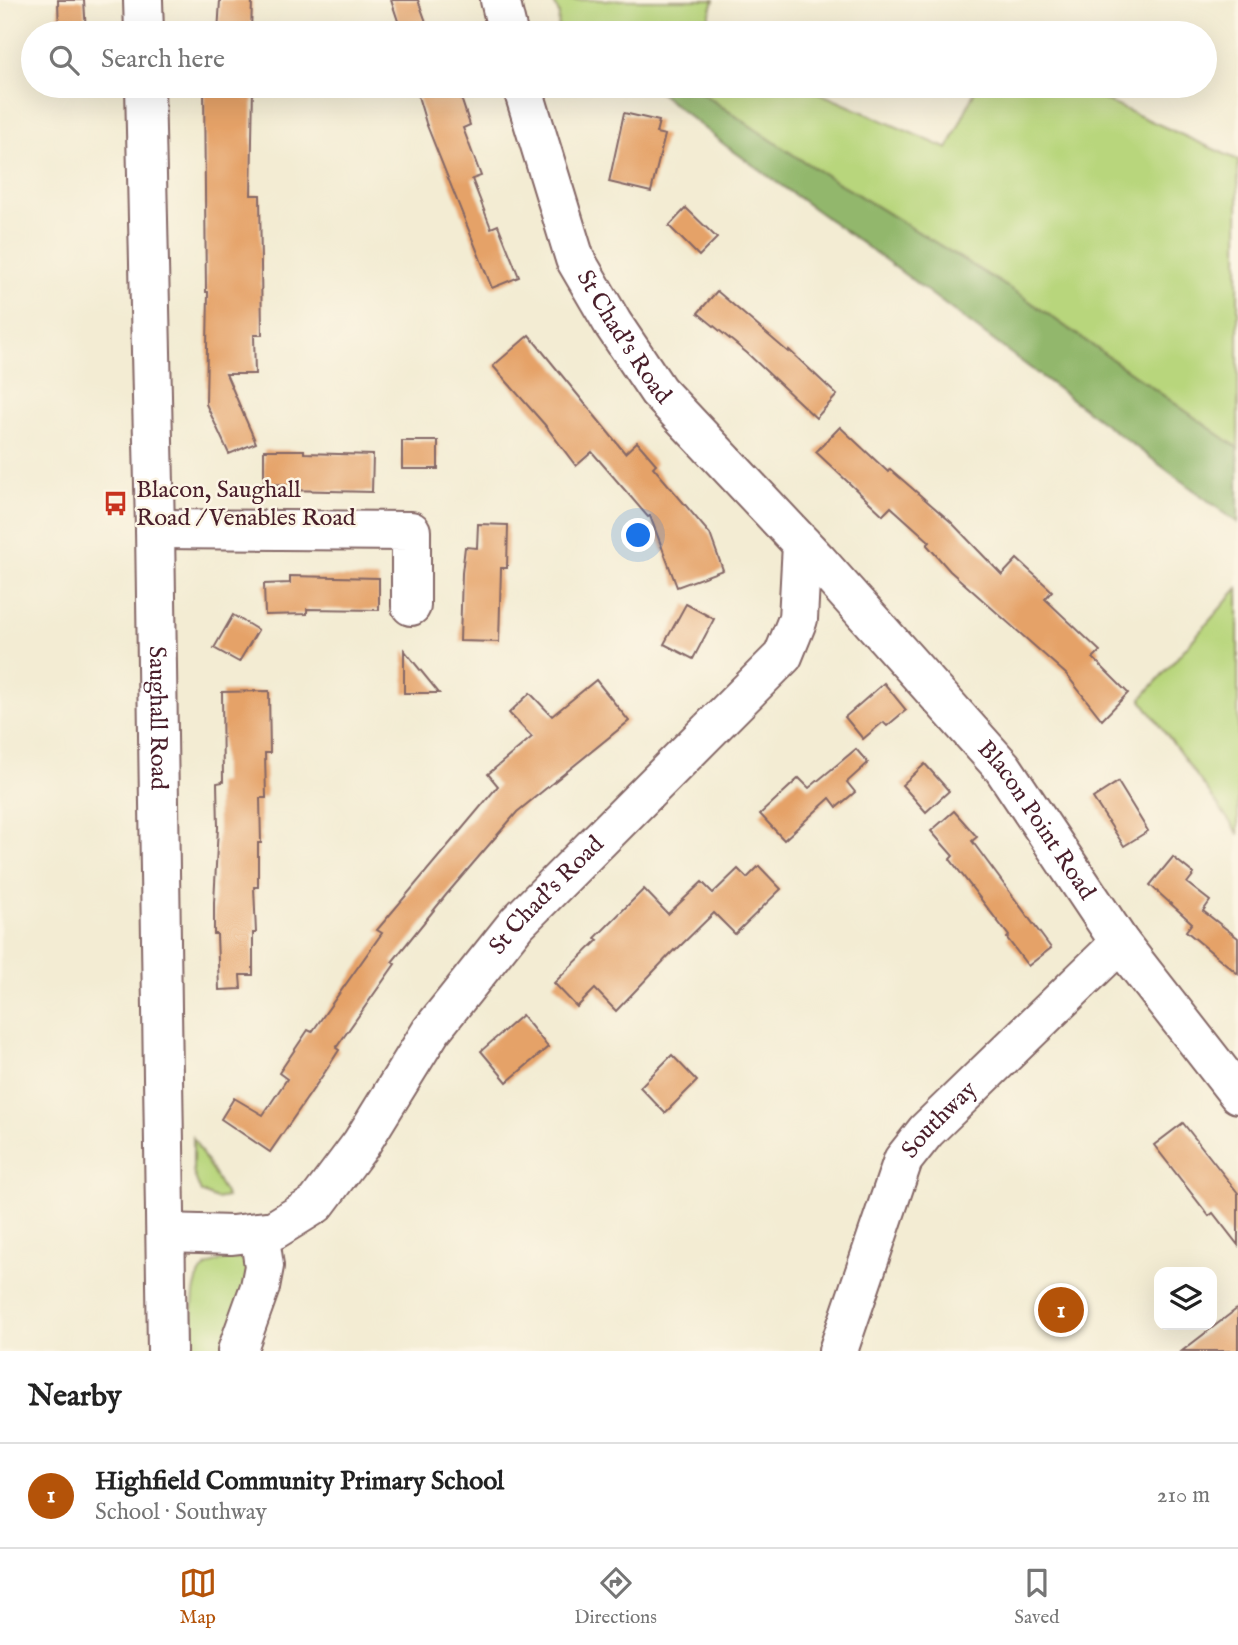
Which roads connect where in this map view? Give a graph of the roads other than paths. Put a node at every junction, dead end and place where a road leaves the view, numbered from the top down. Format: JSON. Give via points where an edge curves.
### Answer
{"nodes":[{"id":1,"x":143,"y":0,"type":"edge"},
{"id":2,"x":500,"y":0,"type":"edge"},
{"id":3,"x":144,"y":21,"type":"edge"},
{"id":4,"x":505,"y":21,"type":"edge"},
{"id":5,"x":145,"y":98,"type":"edge"},
{"id":6,"x":526,"y":98,"type":"edge"},
{"id":7,"x":155,"y":529,"type":"junction"},
{"id":8,"x":810,"y":552,"type":"junction"},
{"id":9,"x":411,"y":606,"type":"dead end"},
{"id":10,"x":1121,"y":943,"type":"junction"},
{"id":11,"x":1238,"y":1094,"type":"edge"},
{"id":12,"x":259,"y":1232,"type":"junction"},
{"id":13,"x":166,"y":1233,"type":"junction"},
{"id":14,"x":167,"y":1351,"type":"edge"},
{"id":15,"x":237,"y":1351,"type":"edge"},
{"id":16,"x":838,"y":1351,"type":"edge"}],
"edges":[{"from":1,"to":3,"type":"street"},
{"from":2,"to":4,"type":"street"},
{"from":5,"to":7,"type":"street","name":"Saughall Road"},
{"from":6,"to":8,"type":"street","name":"St Chad's Road","via":[[575,259],[613,324],[658,391]]},
{"from":7,"to":9,"type":"street","via":[[411,531]]},
{"from":7,"to":13,"type":"street","name":"Saughall Road"},
{"from":8,"to":10,"type":"street","name":"Blacon Point Road","via":[[1003,768]]},
{"from":8,"to":12,"type":"street","name":"St Chad's Road","via":[[798,619],[783,656],[517,923],[431,1031],[361,1144],[316,1204],[274,1230]]},
{"from":10,"to":11,"type":"street","name":"Blacon Point Road"},
{"from":10,"to":16,"type":"street","name":"Southway","via":[[926,1131],[903,1160]]},
{"from":12,"to":13,"type":"street","name":"St Chad's Road"},
{"from":12,"to":15,"type":"street","via":[[264,1266]]},
{"from":13,"to":14,"type":"street","name":"Saughall Road"}]}
